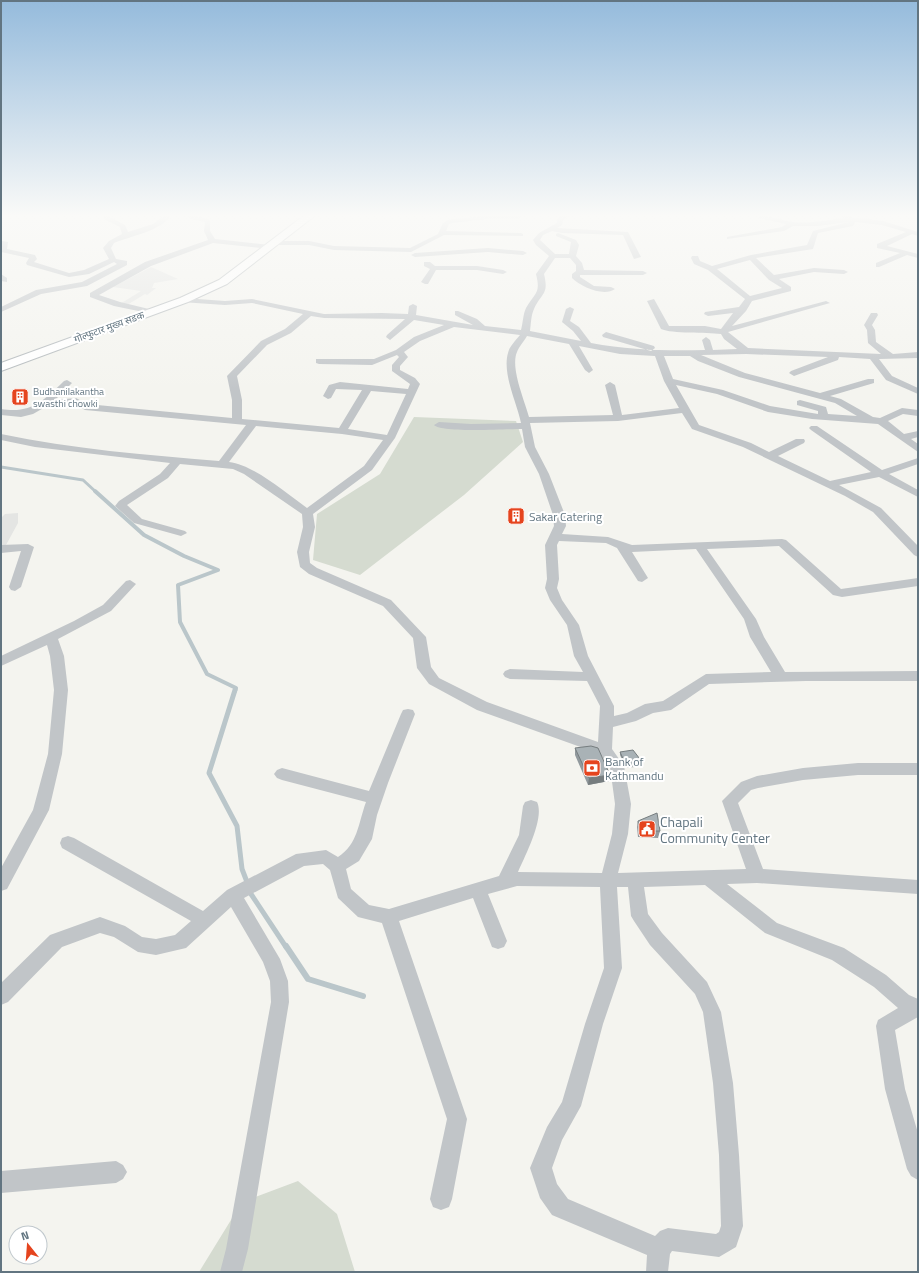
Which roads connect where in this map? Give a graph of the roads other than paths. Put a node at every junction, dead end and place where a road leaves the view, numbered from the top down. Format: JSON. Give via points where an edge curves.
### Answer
{"nodes":[{"id":1,"x":104,"y":273,"type":"edge"},
{"id":2,"x":130,"y":273,"type":"edge"},
{"id":3,"x":234,"y":273,"type":"edge"},
{"id":4,"x":431,"y":273,"type":"edge"},
{"id":5,"x":540,"y":273,"type":"edge"},
{"id":6,"x":577,"y":273,"type":"edge"},
{"id":7,"x":624,"y":273,"type":"edge"},
{"id":8,"x":718,"y":273,"type":"edge"},
{"id":9,"x":767,"y":273,"type":"edge"},
{"id":10,"x":796,"y":273,"type":"edge"},
{"id":11,"x":643,"y":274,"type":"dead end"},
{"id":12,"x":772,"y":278,"type":"junction"},
{"id":13,"x":425,"y":282,"type":"dead end"},
{"id":14,"x":611,"y":289,"type":"dead end"},
{"id":15,"x":749,"y":299,"type":"junction"},
{"id":16,"x":184,"y":300,"type":"junction"},
{"id":17,"x":651,"y":301,"type":"dead end"},
{"id":18,"x":826,"y":303,"type":"dead end"},
{"id":19,"x":413,"y":306,"type":"dead end"},
{"id":20,"x":570,"y":309,"type":"dead end"},
{"id":21,"x":743,"y":309,"type":"junction"},
{"id":22,"x":1,"y":310,"type":"edge"},
{"id":23,"x":150,"y":312,"type":"junction"},
{"id":24,"x":458,"y":313,"type":"dead end"},
{"id":25,"x":308,"y":314,"type":"junction"},
{"id":26,"x":708,"y":314,"type":"dead end"},
{"id":27,"x":874,"y":315,"type":"dead end"},
{"id":28,"x":412,"y":317,"type":"junction"},
{"id":29,"x":454,"y":324,"type":"junction"},
{"id":30,"x":483,"y":329,"type":"junction"},
{"id":31,"x":724,"y":331,"type":"junction"},
{"id":32,"x":525,"y":333,"type":"junction"},
{"id":33,"x":606,"y":335,"type":"dead end"},
{"id":34,"x":390,"y":337,"type":"dead end"},
{"id":35,"x":706,"y":340,"type":"dead end"},
{"id":36,"x":573,"y":343,"type":"junction"},
{"id":37,"x":589,"y":346,"type":"junction"},
{"id":38,"x":746,"y":351,"type":"junction"},
{"id":39,"x":399,"y":352,"type":"junction"},
{"id":40,"x":710,"y":352,"type":"junction"},
{"id":41,"x":692,"y":353,"type":"junction"},
{"id":42,"x":664,"y":354,"type":"junction"},
{"id":43,"x":843,"y":354,"type":"junction"},
{"id":44,"x":918,"y":355,"type":"edge"},
{"id":45,"x":872,"y":356,"type":"junction"},
{"id":46,"x":891,"y":357,"type":"junction"},
{"id":47,"x":319,"y":361,"type":"dead end"},
{"id":48,"x":1,"y":367,"type":"edge"},
{"id":49,"x":589,"y":370,"type":"dead end"},
{"id":50,"x":794,"y":373,"type":"dead end"},
{"id":51,"x":670,"y":381,"type":"junction"},
{"id":52,"x":872,"y":381,"type":"dead end"},
{"id":53,"x":67,"y":383,"type":"dead end"},
{"id":54,"x":610,"y":385,"type":"dead end"},
{"id":55,"x":368,"y":388,"type":"junction"},
{"id":56,"x":918,"y":391,"type":"edge"},
{"id":57,"x":411,"y":392,"type":"junction"},
{"id":58,"x":328,"y":396,"type":"dead end"},
{"id":59,"x":819,"y":396,"type":"junction"},
{"id":60,"x":800,"y":402,"type":"dead end"},
{"id":61,"x":46,"y":403,"type":"junction"},
{"id":62,"x":685,"y":410,"type":"junction"},
{"id":63,"x":1,"y":412,"type":"edge"},
{"id":64,"x":918,"y":413,"type":"edge"},
{"id":65,"x":823,"y":417,"type":"junction"},
{"id":66,"x":618,"y":418,"type":"junction"},
{"id":67,"x":876,"y":421,"type":"junction"},
{"id":68,"x":237,"y":422,"type":"junction"},
{"id":69,"x":253,"y":423,"type":"junction"},
{"id":70,"x":525,"y":423,"type":"junction"},
{"id":71,"x":439,"y":425,"type":"dead end"},
{"id":72,"x":814,"y":428,"type":"dead end"},
{"id":73,"x":342,"y":431,"type":"junction"},
{"id":74,"x":918,"y":434,"type":"edge"},
{"id":75,"x":1,"y":436,"type":"edge"},
{"id":76,"x":904,"y":437,"type":"junction"},
{"id":77,"x":390,"y":438,"type":"junction"},
{"id":78,"x":800,"y":441,"type":"dead end"},
{"id":79,"x":918,"y":449,"type":"edge"},
{"id":80,"x":769,"y":456,"type":"junction"},
{"id":81,"x":918,"y":461,"type":"edge"},
{"id":82,"x":177,"y":462,"type":"junction"},
{"id":83,"x":222,"y":464,"type":"junction"},
{"id":84,"x":879,"y":473,"type":"junction"},
{"id":85,"x":830,"y":484,"type":"junction"},
{"id":86,"x":918,"y":494,"type":"edge"},
{"id":87,"x":307,"y":513,"type":"junction"},
{"id":88,"x":181,"y":533,"type":"dead end"},
{"id":89,"x":554,"y":537,"type":"junction"},
{"id":90,"x":918,"y":537,"type":"edge"},
{"id":91,"x":904,"y":539,"type":"junction"},
{"id":92,"x":621,"y":545,"type":"junction"},
{"id":93,"x":699,"y":546,"type":"junction"},
{"id":94,"x":1,"y":549,"type":"edge"},
{"id":95,"x":918,"y":553,"type":"edge"},
{"id":96,"x":642,"y":578,"type":"dead end"},
{"id":97,"x":918,"y":582,"type":"edge"},
{"id":98,"x":130,"y":584,"type":"dead end"},
{"id":99,"x":16,"y":587,"type":"dead end"},
{"id":100,"x":52,"y":637,"type":"junction"},
{"id":101,"x":1,"y":661,"type":"edge"},
{"id":102,"x":510,"y":674,"type":"dead end"},
{"id":103,"x":918,"y":676,"type":"edge"},
{"id":104,"x":593,"y":677,"type":"junction"},
{"id":105,"x":781,"y":677,"type":"junction"},
{"id":106,"x":408,"y":714,"type":"dead end"},
{"id":107,"x":607,"y":723,"type":"junction"},
{"id":108,"x":605,"y":750,"type":"junction"},
{"id":109,"x":918,"y":769,"type":"edge"},
{"id":110,"x":282,"y":774,"type":"dead end"},
{"id":111,"x":375,"y":799,"type":"junction"},
{"id":112,"x":531,"y":806,"type":"dead end"},
{"id":113,"x":68,"y":843,"type":"dead end"},
{"id":114,"x":337,"y":866,"type":"junction"},
{"id":115,"x":757,"y":876,"type":"junction"},
{"id":116,"x":709,"y":878,"type":"junction"},
{"id":117,"x":608,"y":880,"type":"junction"},
{"id":118,"x":635,"y":880,"type":"junction"},
{"id":119,"x":505,"y":882,"type":"junction"},
{"id":120,"x":1,"y":884,"type":"edge"},
{"id":121,"x":918,"y":887,"type":"edge"},
{"id":122,"x":478,"y":889,"type":"junction"},
{"id":123,"x":233,"y":895,"type":"junction"},
{"id":124,"x":389,"y":918,"type":"junction"},
{"id":125,"x":204,"y":920,"type":"junction"},
{"id":126,"x":498,"y":941,"type":"dead end"},
{"id":127,"x":1,"y":996,"type":"edge"},
{"id":128,"x":917,"y":1008,"type":"edge"},
{"id":129,"x":918,"y":1169,"type":"edge"},
{"id":130,"x":116,"y":1172,"type":"dead end"},
{"id":131,"x":1,"y":1182,"type":"edge"},
{"id":132,"x":441,"y":1199,"type":"dead end"},
{"id":133,"x":659,"y":1249,"type":"junction"},
{"id":134,"x":231,"y":1272,"type":"edge"},
{"id":135,"x":657,"y":1272,"type":"edge"}],
"edges":[{"from":1,"to":22,"type":"street","via":[[84,284],[39,292]]},
{"from":2,"to":23,"type":"street","via":[[93,295]]},
{"from":3,"to":16,"type":"main road","name":"गोल्फुटार मुख्य सडक","via":[[223,282]]},
{"from":4,"to":13,"type":"street"},
{"from":5,"to":32,"type":"street","via":[[543,286],[541,294],[530,309]]},
{"from":6,"to":14,"type":"street","via":[[576,278],[592,288]]},
{"from":7,"to":11,"type":"street"},
{"from":8,"to":15,"type":"street"},
{"from":9,"to":12,"type":"street"},
{"from":10,"to":12,"type":"street"},
{"from":12,"to":15,"type":"street","via":[[788,289]]},
{"from":15,"to":21,"type":"street"},
{"from":16,"to":23,"type":"main road","name":"गोल्फुटार मुख्य सडक"},
{"from":16,"to":25,"type":"street","via":[[225,303],[252,301]]},
{"from":17,"to":31,"type":"street","via":[[668,329]]},
{"from":18,"to":31,"type":"street"},
{"from":19,"to":28,"type":"street"},
{"from":20,"to":37,"type":"street","via":[[566,322],[576,329]]},
{"from":21,"to":26,"type":"street"},
{"from":21,"to":31,"type":"street","via":[[735,314]]},
{"from":23,"to":48,"type":"main road","name":"गोल्फुटार मुख्य सडक"},
{"from":24,"to":30,"type":"street"},
{"from":25,"to":28,"type":"street"},
{"from":25,"to":68,"type":"street","via":[[288,331],[264,343],[232,376],[237,400]]},
{"from":27,"to":46,"type":"street","via":[[868,325],[872,343]]},
{"from":28,"to":29,"type":"street"},
{"from":28,"to":34,"type":"street"},
{"from":29,"to":30,"type":"street"},
{"from":29,"to":39,"type":"street","via":[[417,339]]},
{"from":30,"to":32,"type":"street"},
{"from":31,"to":38,"type":"street","via":[[727,337]]},
{"from":32,"to":36,"type":"street"},
{"from":32,"to":70,"type":"street","via":[[512,353],[512,368],[514,388]]},
{"from":33,"to":42,"type":"street"},
{"from":35,"to":40,"type":"street"},
{"from":36,"to":37,"type":"street"},
{"from":36,"to":49,"type":"street"},
{"from":37,"to":42,"type":"street"},
{"from":38,"to":40,"type":"street"},
{"from":38,"to":43,"type":"street"},
{"from":39,"to":47,"type":"street","via":[[372,362]]},
{"from":39,"to":57,"type":"street","via":[[404,357],[396,365],[396,372],[415,384]]},
{"from":40,"to":41,"type":"street"},
{"from":41,"to":42,"type":"street"},
{"from":41,"to":59,"type":"street","via":[[742,375]]},
{"from":42,"to":51,"type":"street"},
{"from":43,"to":45,"type":"street"},
{"from":43,"to":50,"type":"street"},
{"from":44,"to":46,"type":"street"},
{"from":45,"to":46,"type":"street"},
{"from":45,"to":56,"type":"street","via":[[889,378]]},
{"from":51,"to":62,"type":"street"},
{"from":51,"to":65,"type":"street","via":[[720,392],[768,409]]},
{"from":52,"to":59,"type":"street"},
{"from":53,"to":61,"type":"street"},
{"from":54,"to":66,"type":"street"},
{"from":55,"to":57,"type":"street"},
{"from":55,"to":58,"type":"street","via":[[336,386],[332,387]]},
{"from":55,"to":73,"type":"street"},
{"from":57,"to":77,"type":"street"},
{"from":59,"to":67,"type":"street","via":[[847,405]]},
{"from":60,"to":65,"type":"street","via":[[823,409]]},
{"from":61,"to":63,"type":"street","via":[[34,411],[23,414]]},
{"from":61,"to":68,"type":"street","via":[[76,401],[85,407]]},
{"from":62,"to":66,"type":"street"},
{"from":62,"to":80,"type":"street","via":[[698,429],[747,445]]},
{"from":64,"to":67,"type":"street","via":[[902,411]]},
{"from":65,"to":67,"type":"street"},
{"from":66,"to":70,"type":"street"},
{"from":67,"to":76,"type":"street"},
{"from":68,"to":69,"type":"street"},
{"from":69,"to":73,"type":"street"},
{"from":69,"to":83,"type":"street"},
{"from":70,"to":71,"type":"street","via":[[472,427]]},
{"from":70,"to":89,"type":"street","via":[[530,447],[544,474],[559,515],[560,526]]},
{"from":72,"to":84,"type":"street"},
{"from":73,"to":77,"type":"street"},
{"from":74,"to":76,"type":"street"},
{"from":75,"to":82,"type":"street","via":[[35,444]]},
{"from":76,"to":79,"type":"street"},
{"from":77,"to":87,"type":"street","via":[[368,468]]},
{"from":78,"to":80,"type":"street"},
{"from":80,"to":85,"type":"street"},
{"from":81,"to":84,"type":"street"},
{"from":82,"to":83,"type":"street"},
{"from":82,"to":88,"type":"street","via":[[164,476],[121,506],[138,521]]},
{"from":83,"to":87,"type":"street","via":[[248,472]]},
{"from":84,"to":85,"type":"street"},
{"from":84,"to":86,"type":"street"},
{"from":85,"to":91,"type":"street","via":[[877,510]]},
{"from":87,"to":108,"type":"street","via":[[309,527],[303,552],[304,564],[313,571],[387,603],[419,637],[424,668],[434,681],[482,706]]},
{"from":89,"to":92,"type":"street","via":[[608,540]]},
{"from":89,"to":104,"type":"street","via":[[551,545],[551,588],[573,625],[581,656]]},
{"from":90,"to":91,"type":"street"},
{"from":91,"to":95,"type":"street"},
{"from":92,"to":93,"type":"street","via":[[631,549]]},
{"from":92,"to":96,"type":"street"},
{"from":93,"to":97,"type":"street","via":[[782,542],[837,592],[842,593]]},
{"from":93,"to":105,"type":"street","via":[[750,620]]},
{"from":94,"to":99,"type":"street","via":[[28,547]]},
{"from":98,"to":100,"type":"street","via":[[107,608]]},
{"from":100,"to":101,"type":"street"},
{"from":100,"to":120,"type":"street","via":[[61,690],[55,754],[41,810]]},
{"from":102,"to":104,"type":"street"},
{"from":103,"to":105,"type":"street"},
{"from":104,"to":107,"type":"street","via":[[607,706]]},
{"from":105,"to":107,"type":"street","via":[[706,679],[666,706],[650,708],[631,717]]},
{"from":106,"to":111,"type":"street"},
{"from":107,"to":108,"type":"street"},
{"from":108,"to":117,"type":"street","via":[[616,766],[623,804],[620,834]]},
{"from":109,"to":115,"type":"street","via":[[858,769],[803,774],[746,786],[730,800]]},
{"from":110,"to":111,"type":"street"},
{"from":111,"to":114,"type":"street","via":[[364,839],[353,856]]},
{"from":112,"to":119,"type":"street","via":[[527,836]]},
{"from":113,"to":125,"type":"street"},
{"from":114,"to":123,"type":"street","via":[[326,857],[302,859]]},
{"from":114,"to":124,"type":"street","via":[[344,893],[364,912]]},
{"from":115,"to":116,"type":"street"},
{"from":115,"to":121,"type":"street"},
{"from":116,"to":118,"type":"street"},
{"from":116,"to":128,"type":"street","via":[[771,928],[838,954],[880,981],[902,1001]]},
{"from":117,"to":118,"type":"street"},
{"from":117,"to":119,"type":"street","via":[[517,879]]},
{"from":117,"to":133,"type":"street","via":[[613,968],[594,1024],[572,1106],[554,1134],[541,1168],[548,1190],[560,1207]]},
{"from":118,"to":133,"type":"street","via":[[640,916],[656,939],[701,988],[712,1012],[723,1083],[729,1154],[732,1226],[728,1239],[719,1246],[668,1239]]},
{"from":119,"to":122,"type":"street"},
{"from":122,"to":124,"type":"street"},
{"from":122,"to":126,"type":"street"},
{"from":123,"to":125,"type":"street"},
{"from":123,"to":134,"type":"street","via":[[271,958],[279,981],[280,1002],[243,1218]]},
{"from":124,"to":132,"type":"street","via":[[457,1119]]},
{"from":125,"to":127,"type":"street","via":[[180,942],[156,947],[138,944],[119,931],[100,925],[78,932],[56,941]]},
{"from":128,"to":129,"type":"street","via":[[885,1026],[895,1090]]},
{"from":130,"to":131,"type":"street"},
{"from":133,"to":135,"type":"street"}]}
